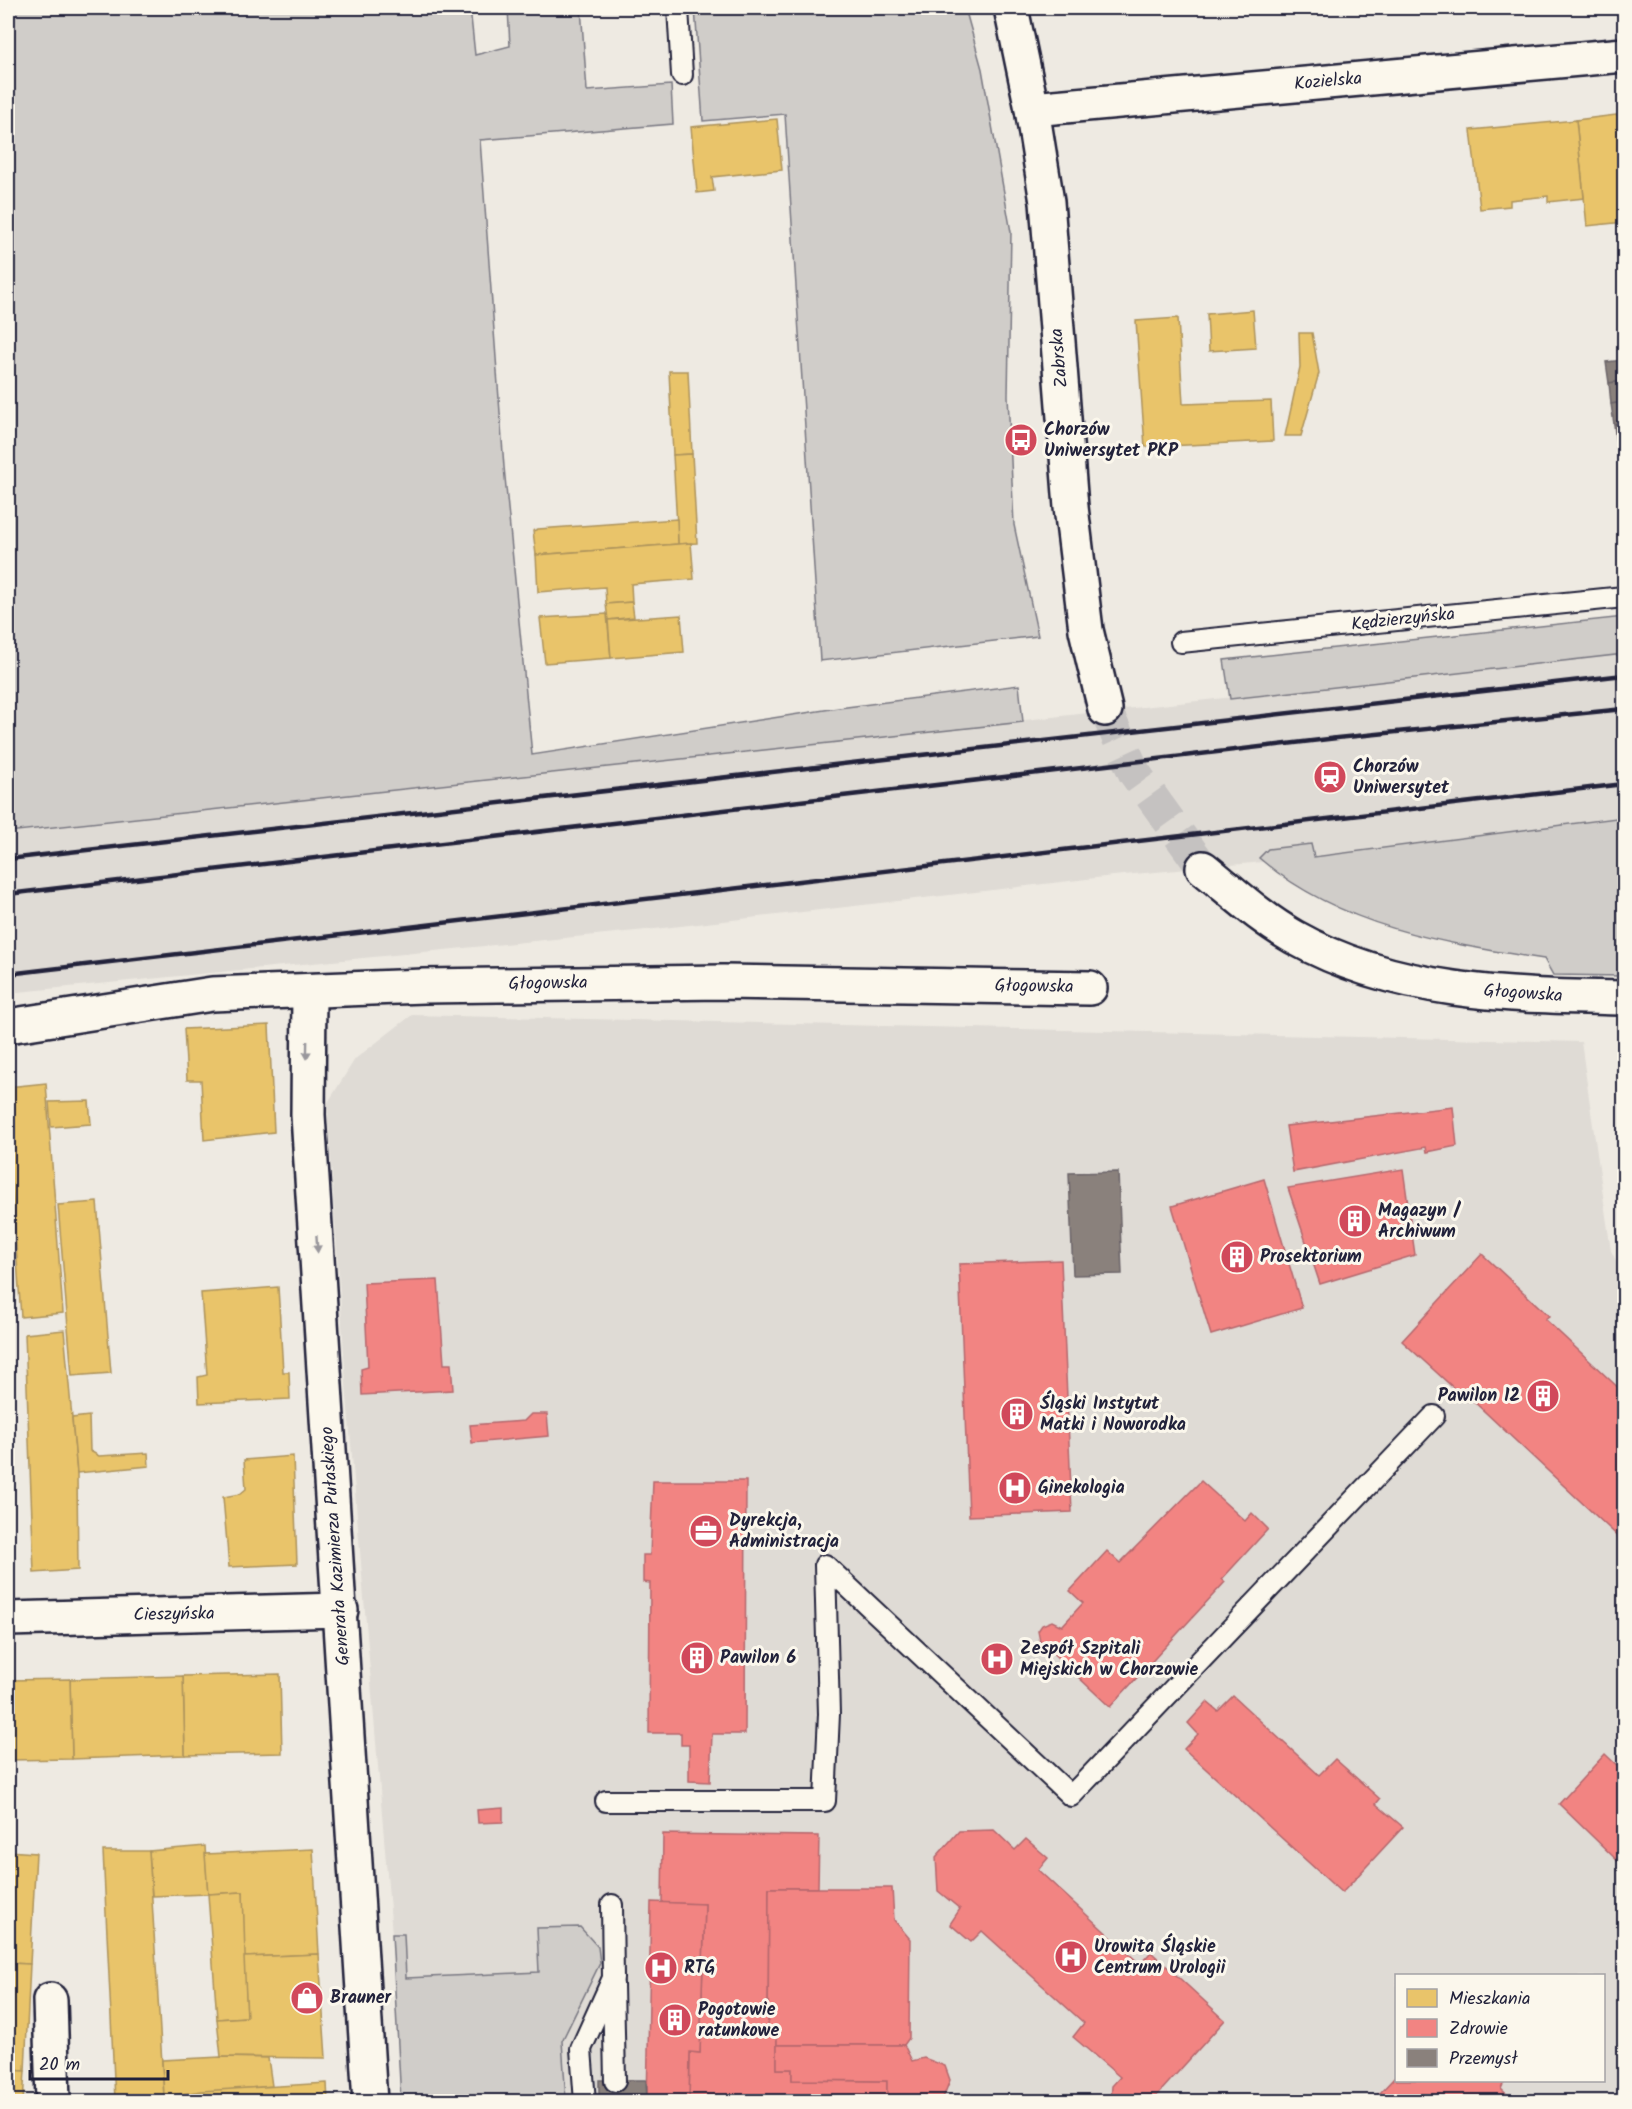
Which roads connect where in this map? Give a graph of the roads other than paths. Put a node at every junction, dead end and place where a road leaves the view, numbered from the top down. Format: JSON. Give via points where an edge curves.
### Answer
{"nodes":[{"id":1,"x":678,"y":8,"type":"edge"},
{"id":2,"x":1011,"y":8,"type":"edge"},
{"id":3,"x":1624,"y":55,"type":"edge"},
{"id":4,"x":682,"y":75,"type":"dead end"},
{"id":5,"x":1032,"y":109,"type":"junction"},
{"id":6,"x":1624,"y":597,"type":"edge"},
{"id":7,"x":1181,"y":642,"type":"dead end"},
{"id":8,"x":1105,"y":709,"type":"tunnel mouth"},
{"id":9,"x":1203,"y":868,"type":"tunnel mouth"},
{"id":10,"x":1090,"y":988,"type":"dead end"},
{"id":11,"x":309,"y":991,"type":"junction"},
{"id":12,"x":1624,"y":998,"type":"edge"},
{"id":13,"x":8,"y":1026,"type":"edge"},
{"id":14,"x":1434,"y":1416,"type":"dead end"},
{"id":15,"x":341,"y":1610,"type":"junction"},
{"id":16,"x":8,"y":1619,"type":"edge"},
{"id":17,"x":606,"y":1802,"type":"dead end"},
{"id":18,"x":612,"y":1905,"type":"dead end"},
{"id":19,"x":613,"y":1978,"type":"junction"},
{"id":20,"x":50,"y":2000,"type":"dead end"},
{"id":21,"x":615,"y":2081,"type":"dead end"},
{"id":22,"x":53,"y":2102,"type":"edge"},
{"id":23,"x":370,"y":2102,"type":"edge"},
{"id":24,"x":585,"y":2102,"type":"edge"}],
"edges":[{"from":1,"to":4,"type":"lane"},
{"from":2,"to":5,"type":"street","name":"Zabrska"},
{"from":3,"to":5,"type":"street","name":"Kozielska"},
{"from":5,"to":8,"type":"street","name":"Zabrska","via":[[1047,202],[1086,630]]},
{"from":6,"to":7,"type":"lane","name":"Kędzierzyńska"},
{"from":9,"to":12,"type":"street","name":"Głogowska","via":[[1241,901],[1294,937],[1332,956],[1384,974],[1482,992]]},
{"from":10,"to":11,"type":"street","name":"Głogowska","via":[[723,982]]},
{"from":11,"to":13,"type":"street","name":"Głogowska","via":[[212,994]]},
{"from":11,"to":15,"type":"street","name":"Generała Kazimierza Pułaskiego","one_way":true,"via":[[308,1115]]},
{"from":14,"to":17,"type":"lane","via":[[1071,1796],[825,1565],[829,1714],[825,1801]]},
{"from":15,"to":16,"type":"street","name":"Cieszyńska"},
{"from":15,"to":23,"type":"street","name":"Generała Kazimierza Pułaskiego"},
{"from":18,"to":19,"type":"lane"},
{"from":19,"to":21,"type":"lane"},
{"from":19,"to":24,"type":"lane","via":[[581,2049]]},
{"from":20,"to":22,"type":"street"}]}
